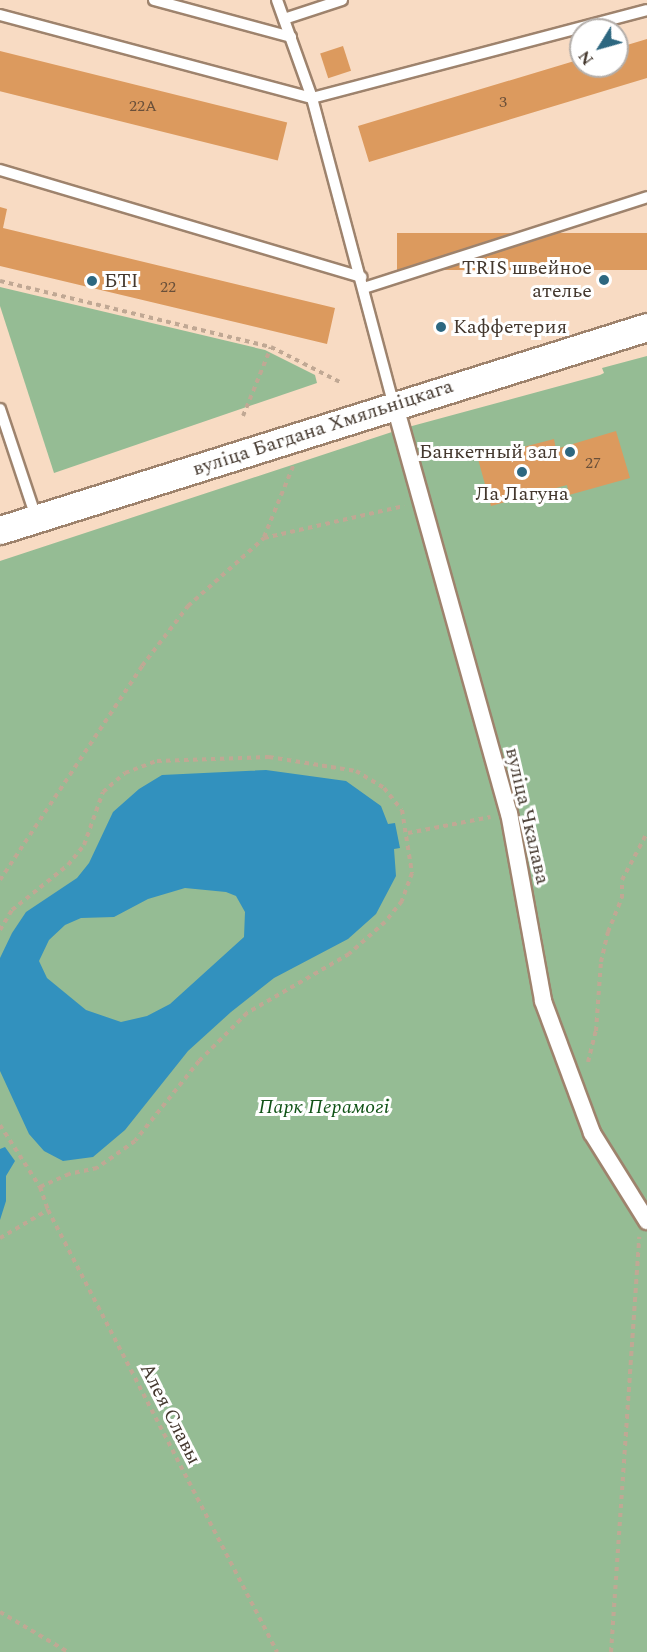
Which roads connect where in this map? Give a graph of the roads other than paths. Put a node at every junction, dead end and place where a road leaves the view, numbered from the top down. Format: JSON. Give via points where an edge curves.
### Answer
{"nodes":[{"id":1,"x":154,"y":0,"type":"edge"},
{"id":2,"x":277,"y":0,"type":"edge"},
{"id":3,"x":342,"y":0,"type":"edge"},
{"id":4,"x":647,"y":10,"type":"edge"},
{"id":5,"x":0,"y":15,"type":"edge"},
{"id":6,"x":284,"y":19,"type":"junction"},
{"id":7,"x":291,"y":38,"type":"junction"},
{"id":8,"x":312,"y":99,"type":"junction"},
{"id":9,"x":0,"y":170,"type":"edge"},
{"id":10,"x":647,"y":197,"type":"edge"},
{"id":11,"x":363,"y":282,"type":"junction"},
{"id":12,"x":647,"y":327,"type":"edge"},
{"id":13,"x":394,"y":406,"type":"junction"},
{"id":14,"x":0,"y":409,"type":"edge"},
{"id":15,"x":37,"y":518,"type":"junction"},
{"id":16,"x":0,"y":530,"type":"edge"},
{"id":17,"x":644,"y":1217,"type":"edge"}],
"edges":[{"from":1,"to":7,"type":"lane"},
{"from":2,"to":6,"type":"lane"},
{"from":3,"to":6,"type":"lane"},
{"from":4,"to":8,"type":"lane"},
{"from":5,"to":8,"type":"lane"},
{"from":6,"to":7,"type":"lane"},
{"from":7,"to":8,"type":"lane"},
{"from":8,"to":11,"type":"lane"},
{"from":9,"to":11,"type":"lane"},
{"from":10,"to":11,"type":"lane"},
{"from":11,"to":13,"type":"lane"},
{"from":12,"to":13,"type":"street","name":"вуліца Багдана Хмяльніцкага"},
{"from":13,"to":15,"type":"street","name":"вуліца Багдана Хмяльніцкага"},
{"from":13,"to":17,"type":"street","name":"вуліца Чкалава","via":[[509,813],[543,1001],[592,1133]]},
{"from":14,"to":15,"type":"lane"},
{"from":15,"to":16,"type":"street","name":"вуліца Багдана Хмяльніцкага"}]}
